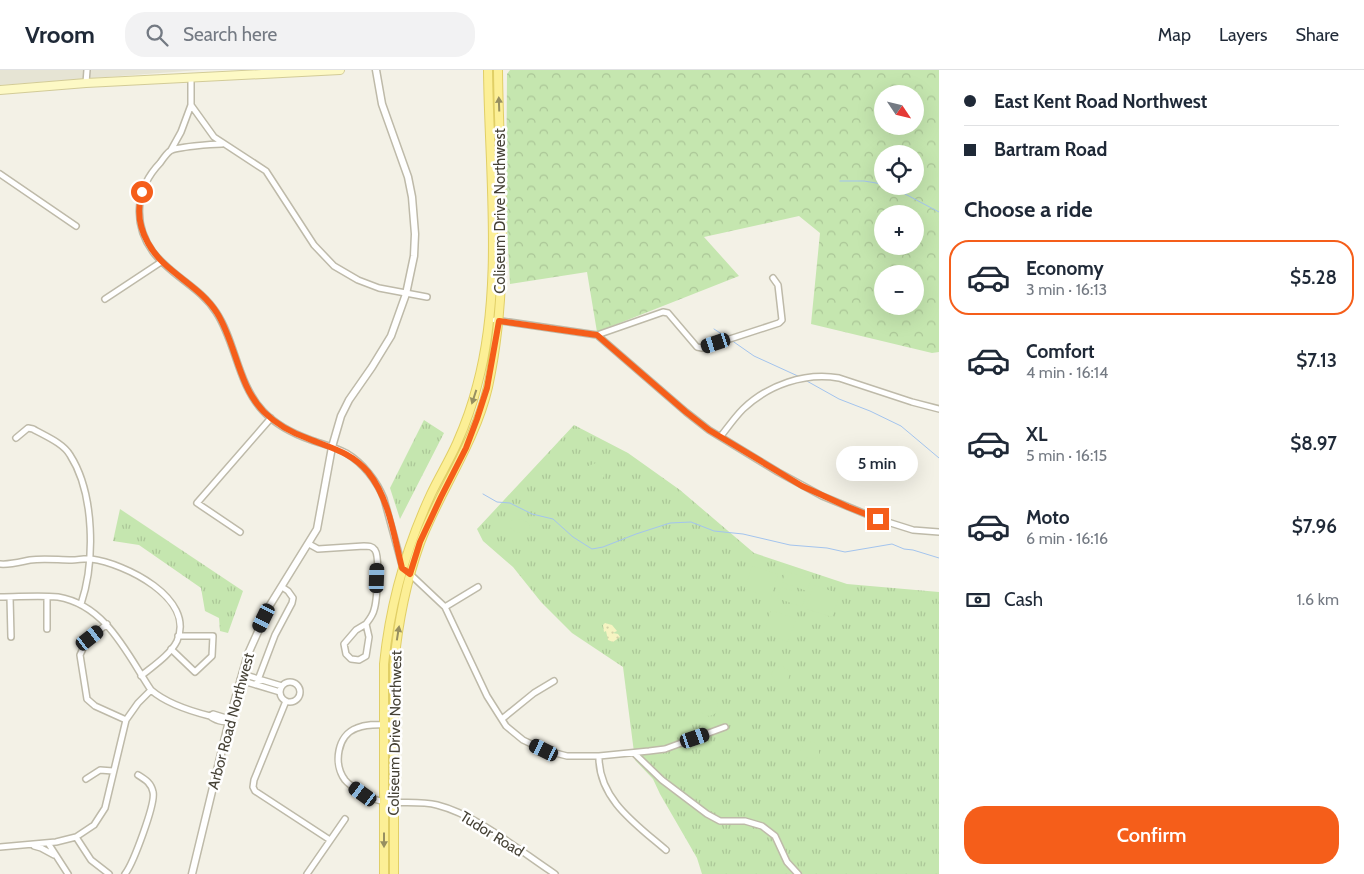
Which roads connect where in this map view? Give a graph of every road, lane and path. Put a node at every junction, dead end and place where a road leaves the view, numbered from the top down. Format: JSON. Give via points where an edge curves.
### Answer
{"nodes":[{"id":1,"x":87,"y":70,"type":"edge"},
{"id":2,"x":340,"y":70,"type":"edge"},
{"id":3,"x":376,"y":70,"type":"edge"},
{"id":4,"x":488,"y":70,"type":"edge"},
{"id":5,"x":498,"y":70,"type":"edge"},
{"id":6,"x":191,"y":74,"type":"edge"},
{"id":7,"x":86,"y":83,"type":"junction"},
{"id":8,"x":0,"y":90,"type":"edge"},
{"id":9,"x":191,"y":105,"type":"junction"},
{"id":10,"x":222,"y":144,"type":"junction"},
{"id":11,"x":171,"y":150,"type":"junction"},
{"id":12,"x":0,"y":174,"type":"edge"},
{"id":13,"x":76,"y":226,"type":"dead end"},
{"id":14,"x":161,"y":262,"type":"junction"},
{"id":15,"x":773,"y":278,"type":"dead end"},
{"id":16,"x":406,"y":294,"type":"junction"},
{"id":17,"x":427,"y":297,"type":"dead end"},
{"id":18,"x":105,"y":299,"type":"dead end"},
{"id":19,"x":490,"y":320,"type":"junction"},
{"id":20,"x":499,"y":321,"type":"junction"},
{"id":21,"x":597,"y":335,"type":"junction"},
{"id":22,"x":939,"y":408,"type":"edge"},
{"id":23,"x":271,"y":418,"type":"junction"},
{"id":24,"x":721,"y":436,"type":"junction"},
{"id":25,"x":16,"y":438,"type":"dead end"},
{"id":26,"x":332,"y":447,"type":"junction"},
{"id":27,"x":240,"y":532,"type":"dead end"},
{"id":28,"x":939,"y":532,"type":"edge"},
{"id":29,"x":308,"y":544,"type":"junction"},
{"id":30,"x":90,"y":558,"type":"junction"},
{"id":31,"x":0,"y":564,"type":"edge"},
{"id":32,"x":402,"y":568,"type":"junction"},
{"id":33,"x":410,"y":574,"type":"junction"},
{"id":34,"x":478,"y":586,"type":"dead end"},
{"id":35,"x":282,"y":587,"type":"junction"},
{"id":36,"x":47,"y":596,"type":"junction"},
{"id":37,"x":10,"y":597,"type":"junction"},
{"id":38,"x":0,"y":598,"type":"edge"},
{"id":39,"x":81,"y":604,"type":"junction"},
{"id":40,"x":445,"y":607,"type":"junction"},
{"id":41,"x":107,"y":624,"type":"junction"},
{"id":42,"x":366,"y":624,"type":"junction"},
{"id":43,"x":47,"y":628,"type":"dead end"},
{"id":44,"x":11,"y":636,"type":"dead end"},
{"id":45,"x":178,"y":636,"type":"junction"},
{"id":46,"x":171,"y":649,"type":"junction"},
{"id":47,"x":141,"y":676,"type":"junction"},
{"id":48,"x":241,"y":677,"type":"junction"},
{"id":49,"x":258,"y":679,"type":"junction"},
{"id":50,"x":554,"y":681,"type":"dead end"},
{"id":51,"x":256,"y":685,"type":"junction"},
{"id":52,"x":281,"y":689,"type":"junction"},
{"id":53,"x":151,"y":690,"type":"junction"},
{"id":54,"x":286,"y":701,"type":"junction"},
{"id":55,"x":502,"y":719,"type":"junction"},
{"id":56,"x":126,"y":720,"type":"junction"},
{"id":57,"x":229,"y":721,"type":"junction"},
{"id":58,"x":384,"y":725,"type":"junction"},
{"id":59,"x":394,"y":725,"type":"junction"},
{"id":60,"x":725,"y":728,"type":"dead end"},
{"id":61,"x":634,"y":753,"type":"junction"},
{"id":62,"x":599,"y":756,"type":"junction"},
{"id":63,"x":113,"y":771,"type":"junction"},
{"id":64,"x":138,"y":775,"type":"dead end"},
{"id":65,"x":86,"y":779,"type":"dead end"},
{"id":66,"x":384,"y":802,"type":"junction"},
{"id":67,"x":394,"y":802,"type":"junction"},
{"id":68,"x":345,"y":819,"type":"dead end"},
{"id":69,"x":76,"y":837,"type":"junction"},
{"id":70,"x":330,"y":840,"type":"junction"},
{"id":71,"x":48,"y":843,"type":"junction"},
{"id":72,"x":29,"y":845,"type":"junction"},
{"id":73,"x":0,"y":847,"type":"edge"},
{"id":74,"x":666,"y":850,"type":"dead end"},
{"id":75,"x":58,"y":858,"type":"junction"},
{"id":76,"x":128,"y":873,"type":"edge"},
{"id":77,"x":68,"y":874,"type":"edge"},
{"id":78,"x":109,"y":874,"type":"edge"},
{"id":79,"x":192,"y":874,"type":"edge"},
{"id":80,"x":307,"y":874,"type":"edge"},
{"id":81,"x":384,"y":874,"type":"edge"},
{"id":82,"x":394,"y":874,"type":"edge"},
{"id":83,"x":555,"y":874,"type":"edge"},
{"id":84,"x":798,"y":874,"type":"edge"}],
"edges":[{"from":1,"to":7,"type":"street"},
{"from":2,"to":6,"type":"main road"},
{"from":3,"to":16,"type":"street","name":"Arbor Road Northwest","via":[[382,104],[412,197],[414,256]]},
{"from":4,"to":19,"type":"main road","name":"Coliseum Drive Northwest","via":[[492,209]]},
{"from":20,"to":5,"type":"main road","name":"Coliseum Drive Northwest","one_way":true,"via":[[502,209]]},
{"from":6,"to":7,"type":"main road"},
{"from":6,"to":9,"type":"street"},
{"from":7,"to":8,"type":"main road"},
{"from":9,"to":10,"type":"street","via":[[209,132]]},
{"from":9,"to":11,"type":"street"},
{"from":10,"to":11,"type":"street"},
{"from":10,"to":16,"type":"street","via":[[266,171],[314,245],[334,266],[368,284]]},
{"from":11,"to":14,"type":"street","via":[[145,182],[139,201],[144,235]]},
{"from":12,"to":13,"type":"street"},
{"from":14,"to":18,"type":"street"},
{"from":14,"to":23,"type":"street","via":[[211,304],[231,340],[250,394]]},
{"from":15,"to":21,"type":"street","via":[[778,285],[782,320],[779,323],[700,348],[668,313],[663,312]]},
{"from":16,"to":17,"type":"street"},
{"from":16,"to":26,"type":"street","name":"Arbor Road Northwest","via":[[385,348],[344,407]]},
{"from":19,"to":20,"type":"street"},
{"from":19,"to":32,"type":"main road","name":"Coliseum Drive Northwest","one_way":true,"via":[[478,386],[468,416],[432,492]]},
{"from":20,"to":21,"type":"street"},
{"from":20,"to":33,"type":"main road","name":"Coliseum Drive Northwest","via":[[487,388],[477,419],[420,542]]},
{"from":21,"to":24,"type":"street","via":[[686,412]]},
{"from":22,"to":24,"type":"street","via":[[839,378],[812,376],[779,385],[764,394],[744,408]]},
{"from":23,"to":26,"type":"street","via":[[298,435]]},
{"from":23,"to":27,"type":"street","via":[[197,503]]},
{"from":24,"to":28,"type":"street","via":[[802,486],[848,507],[905,528]]},
{"from":25,"to":30,"type":"street","via":[[28,428],[33,429],[70,455],[81,480],[88,511]]},
{"from":26,"to":29,"type":"street","name":"Arbor Road Northwest","via":[[320,517]]},
{"from":26,"to":32,"type":"street","via":[[362,466],[381,491]]},
{"from":29,"to":35,"type":"street","name":"Arbor Road Northwest"},
{"from":29,"to":42,"type":"street","via":[[318,549],[369,546],[376,551],[376,598],[373,614]]},
{"from":30,"to":31,"type":"street"},
{"from":30,"to":39,"type":"street"},
{"from":30,"to":45,"type":"street","via":[[130,572],[167,595],[178,617]]},
{"from":32,"to":33,"type":"street"},
{"from":32,"to":58,"type":"main road","name":"Coliseum Drive Northwest","via":[[384,664]]},
{"from":33,"to":40,"type":"street"},
{"from":59,"to":33,"type":"main road","name":"Coliseum Drive Northwest","one_way":true,"via":[[396,649]]},
{"from":34,"to":40,"type":"street"},
{"from":35,"to":48,"type":"street","name":"Arbor Road Northwest","via":[[258,630]]},
{"from":35,"to":49,"type":"street","via":[[293,598]]},
{"from":36,"to":37,"type":"street"},
{"from":36,"to":39,"type":"street"},
{"from":36,"to":43,"type":"street"},
{"from":37,"to":38,"type":"street"},
{"from":37,"to":44,"type":"street"},
{"from":39,"to":41,"type":"street"},
{"from":40,"to":55,"type":"street","via":[[487,696]]},
{"from":41,"to":47,"type":"street"},
{"from":41,"to":56,"type":"street","via":[[90,638],[80,655],[87,699]]},
{"from":42,"to":42,"type":"street","via":[[344,644],[346,654],[352,659],[366,656],[369,647]]},
{"from":45,"to":46,"type":"street"},
{"from":45,"to":46,"type":"street","via":[[213,636],[212,656],[195,672]]},
{"from":46,"to":47,"type":"street"},
{"from":47,"to":53,"type":"street"},
{"from":48,"to":49,"type":"street"},
{"from":48,"to":51,"type":"street"},
{"from":48,"to":57,"type":"street","name":"Arbor Road Northwest"},
{"from":49,"to":51,"type":"street"},
{"from":49,"to":52,"type":"street"},
{"from":50,"to":55,"type":"street"},
{"from":51,"to":52,"type":"street"},
{"from":52,"to":54,"type":"street","via":[[282,698]]},
{"from":52,"to":54,"type":"street","via":[[288,683],[294,684],[299,692],[296,700]]},
{"from":53,"to":56,"type":"street"},
{"from":53,"to":57,"type":"street","via":[[182,708]]},
{"from":54,"to":70,"type":"street","via":[[253,787]]},
{"from":55,"to":62,"type":"street","via":[[523,740],[544,750],[567,756]]},
{"from":56,"to":63,"type":"street"},
{"from":57,"to":79,"type":"street","name":"Arbor Road Northwest"},
{"from":58,"to":59,"type":"street"},
{"from":58,"to":66,"type":"main road","name":"Coliseum Drive Northwest"},
{"from":58,"to":66,"type":"street","via":[[363,726],[349,733],[341,744],[338,762],[349,784],[371,799]]},
{"from":59,"to":67,"type":"main road","name":"Coliseum Drive Northwest"},
{"from":60,"to":61,"type":"street","via":[[665,748]]},
{"from":61,"to":62,"type":"street"},
{"from":61,"to":84,"type":"street","via":[[662,780],[707,814],[720,821],[762,826],[775,836],[787,862]]},
{"from":62,"to":74,"type":"street","via":[[600,774],[612,799]]},
{"from":63,"to":65,"type":"street","via":[[100,770]]},
{"from":63,"to":69,"type":"street","via":[[101,816]]},
{"from":64,"to":76,"type":"street","via":[[148,782],[154,797]]},
{"from":66,"to":67,"type":"street","name":"Tudor Road"},
{"from":66,"to":81,"type":"main road","name":"Coliseum Drive Northwest","one_way":true},
{"from":67,"to":82,"type":"main road","name":"Coliseum Drive Northwest"},
{"from":67,"to":83,"type":"street","name":"Tudor Road","via":[[436,804],[463,814]]},
{"from":68,"to":70,"type":"street"},
{"from":69,"to":71,"type":"street"},
{"from":69,"to":78,"type":"street","via":[[91,860]]},
{"from":70,"to":80,"type":"street"},
{"from":71,"to":72,"type":"street"},
{"from":71,"to":75,"type":"street"},
{"from":72,"to":73,"type":"street"},
{"from":72,"to":75,"type":"street"},
{"from":75,"to":77,"type":"street"}]}
